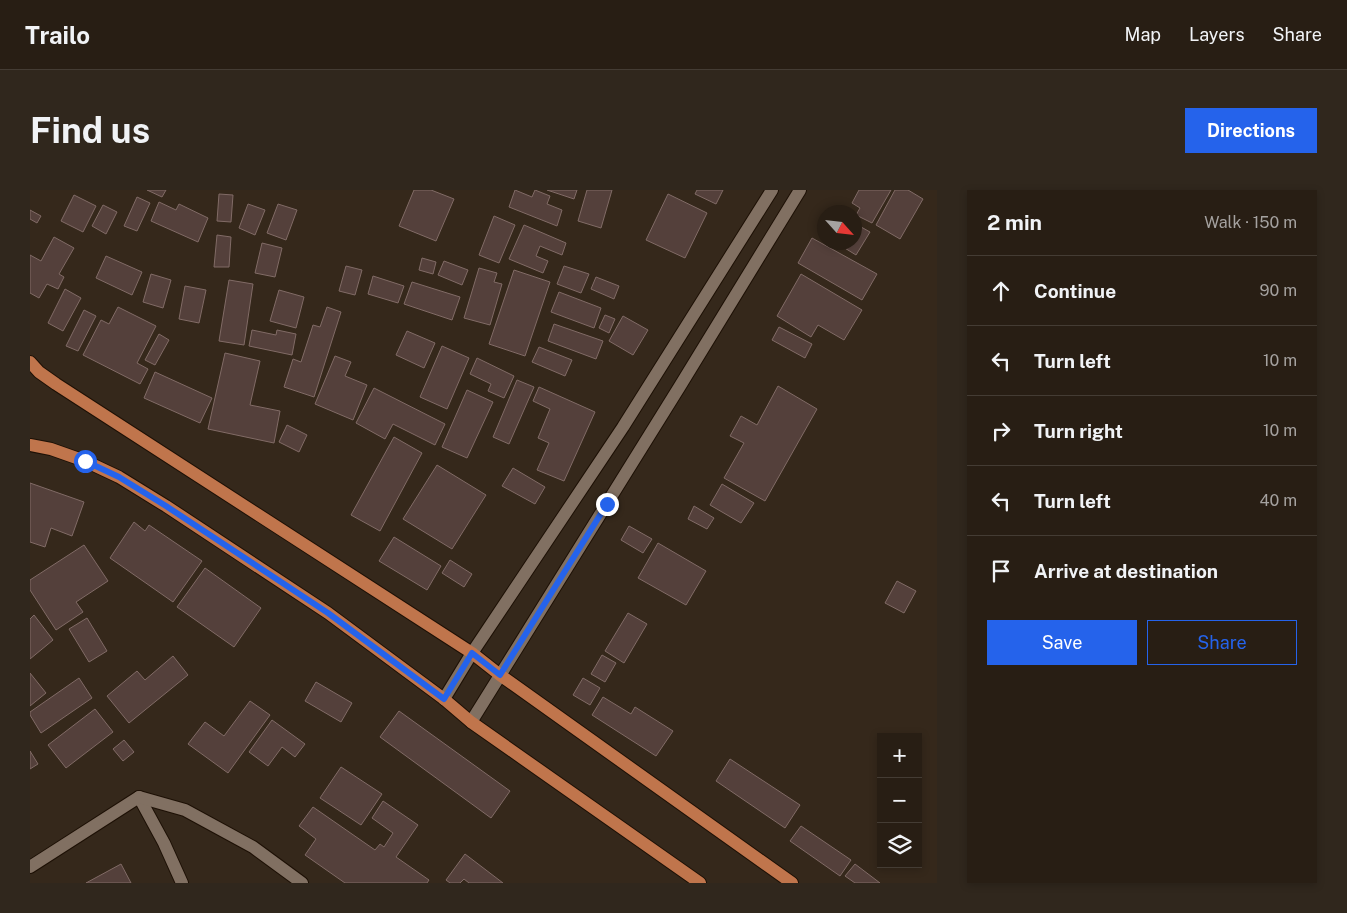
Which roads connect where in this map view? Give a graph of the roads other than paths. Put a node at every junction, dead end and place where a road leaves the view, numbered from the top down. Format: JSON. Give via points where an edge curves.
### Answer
{"nodes":[{"id":1,"x":772,"y":190,"type":"edge"},
{"id":2,"x":800,"y":190,"type":"edge"},
{"id":3,"x":30,"y":362,"type":"edge"},
{"id":4,"x":30,"y":445,"type":"edge"},
{"id":5,"x":472,"y":653,"type":"junction"},
{"id":6,"x":500,"y":675,"type":"junction"},
{"id":7,"x":444,"y":699,"type":"junction"},
{"id":8,"x":471,"y":722,"type":"junction"},
{"id":9,"x":139,"y":797,"type":"junction"},
{"id":10,"x":30,"y":867,"type":"edge"},
{"id":11,"x":182,"y":883,"type":"edge"},
{"id":12,"x":302,"y":883,"type":"edge"},
{"id":13,"x":700,"y":883,"type":"edge"},
{"id":14,"x":792,"y":883,"type":"edge"}],
"edges":[{"from":1,"to":5,"type":"street","via":[[623,427]]},
{"from":2,"to":6,"type":"street"},
{"from":3,"to":5,"type":"main road","via":[[56,384]]},
{"from":4,"to":7,"type":"main road","via":[[85,461],[127,482],[328,613]]},
{"from":5,"to":6,"type":"main road"},
{"from":5,"to":7,"type":"street"},
{"from":6,"to":8,"type":"street"},
{"from":6,"to":14,"type":"main road"},
{"from":7,"to":8,"type":"main road"},
{"from":8,"to":13,"type":"main road"},
{"from":9,"to":10,"type":"street"},
{"from":9,"to":11,"type":"street"},
{"from":9,"to":12,"type":"street","via":[[185,810],[252,847]]}]}
